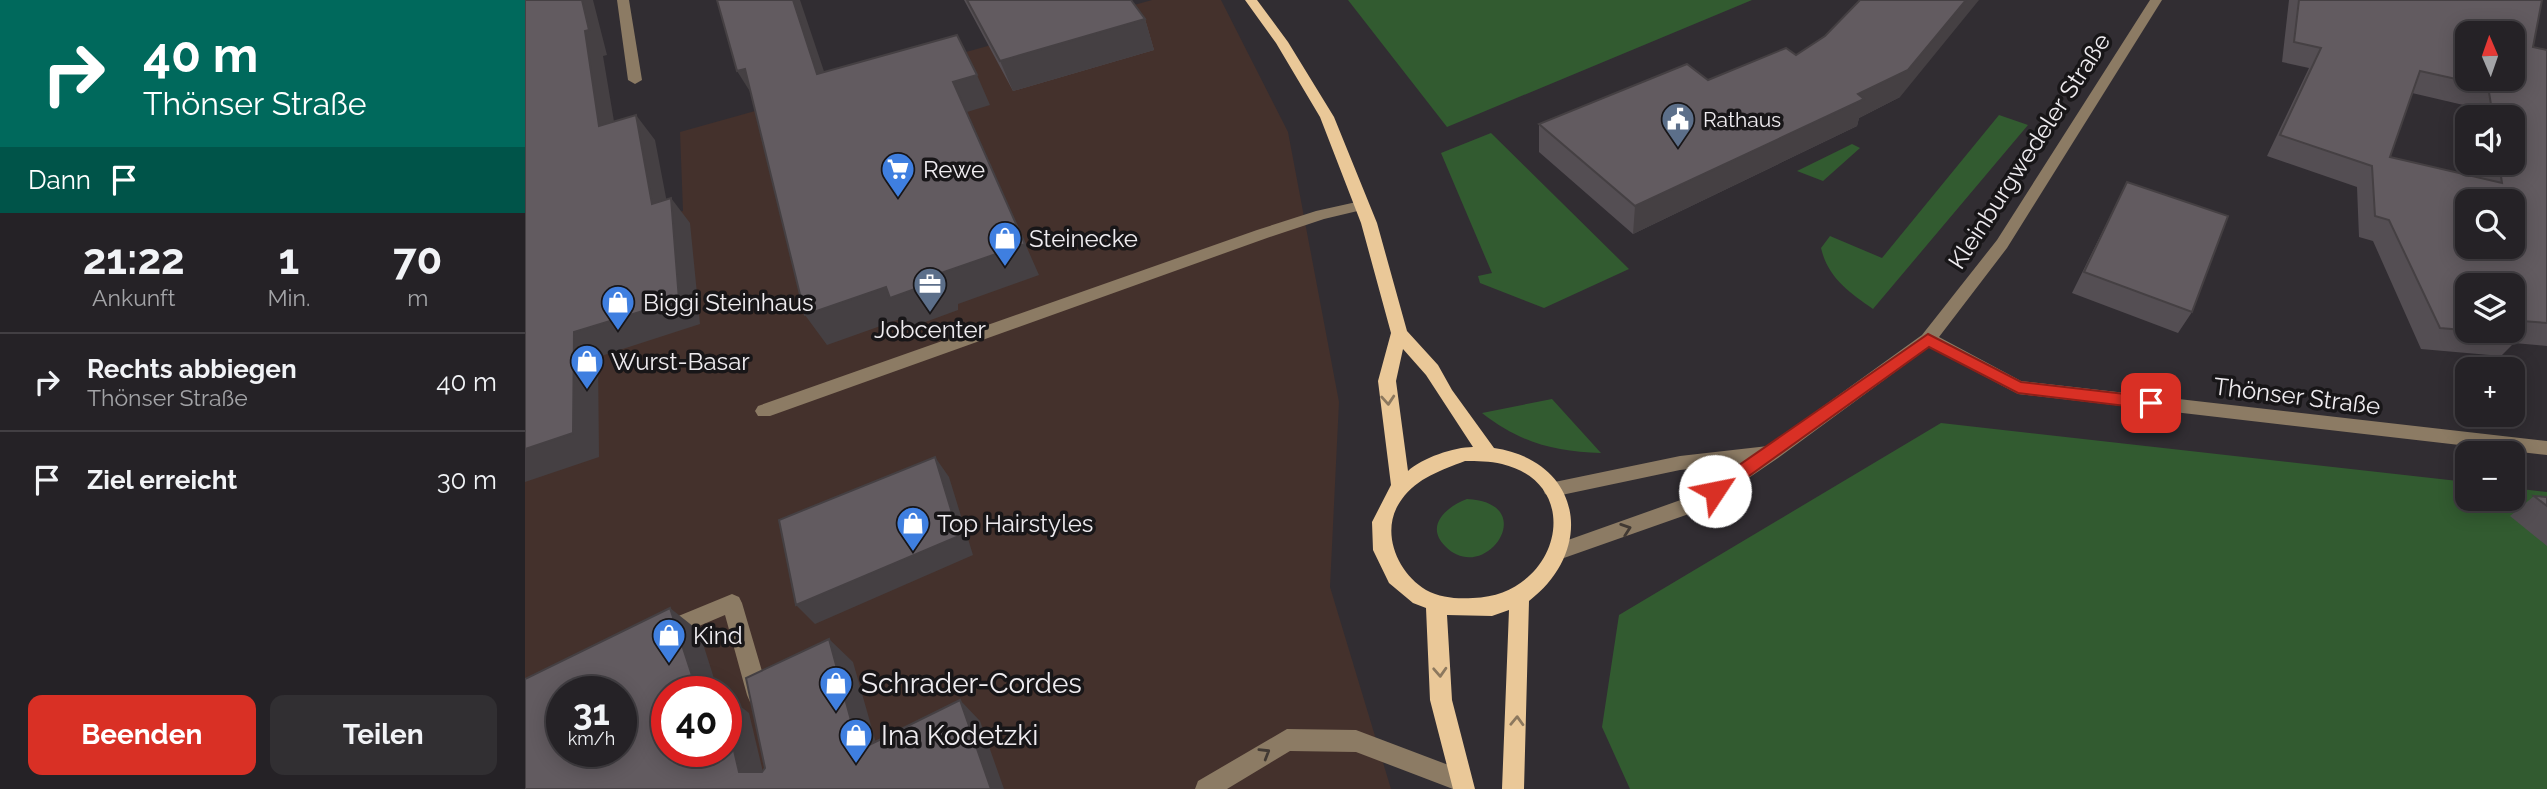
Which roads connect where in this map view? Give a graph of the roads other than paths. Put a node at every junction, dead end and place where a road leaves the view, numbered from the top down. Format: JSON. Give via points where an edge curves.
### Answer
{"nodes":[{"id":1,"x":623,"y":0,"type":"edge"},
{"id":2,"x":1251,"y":0,"type":"edge"},
{"id":3,"x":2156,"y":0,"type":"edge"},
{"id":4,"x":635,"y":79,"type":"dead end"},
{"id":5,"x":1361,"y":206,"type":"junction"},
{"id":6,"x":1399,"y":333,"type":"junction"},
{"id":7,"x":1928,"y":339,"type":"junction"},
{"id":8,"x":764,"y":411,"type":"dead end"},
{"id":9,"x":2547,"y":448,"type":"edge"},
{"id":10,"x":1772,"y":453,"type":"junction"},
{"id":11,"x":1488,"y":454,"type":"junction"},
{"id":12,"x":1400,"y":485,"type":"junction"},
{"id":13,"x":1552,"y":489,"type":"junction"},
{"id":14,"x":1561,"y":551,"type":"junction"},
{"id":15,"x":1519,"y":597,"type":"junction"},
{"id":16,"x":1436,"y":603,"type":"junction"},
{"id":17,"x":653,"y":637,"type":"edge"},
{"id":18,"x":764,"y":721,"type":"edge"},
{"id":19,"x":1462,"y":784,"type":"edge"},
{"id":20,"x":1206,"y":789,"type":"edge"},
{"id":21,"x":1513,"y":789,"type":"edge"}],
"edges":[{"from":1,"to":4,"type":"street"},
{"from":2,"to":5,"type":"main road","via":[[1327,117]]},
{"from":3,"to":7,"type":"street","name":"Kleinburgwedeler Straße","via":[[2002,244]]},
{"from":5,"to":6,"type":"main road"},
{"from":5,"to":8,"type":"street","via":[[1262,234]]},
{"from":6,"to":11,"type":"main road","via":[[1432,370]]},
{"from":6,"to":12,"type":"main road","one_way":true,"via":[[1387,381]]},
{"from":7,"to":9,"type":"street","name":"Thönser Straße","via":[[2018,387]]},
{"from":7,"to":10,"type":"street","name":"Kleinburgwedeler Straße"},
{"from":10,"to":13,"type":"street","name":"Kleinburgwedeler Straße","via":[[1680,463]]},
{"from":14,"to":10,"type":"street","name":"Kleinburgwedeler Straße","one_way":true,"via":[[1696,503]]},
{"from":11,"to":12,"type":"main road","via":[[1440,459]]},
{"from":11,"to":13,"type":"main road","via":[[1535,472]]},
{"from":12,"to":16,"type":"main road","via":[[1386,506],[1380,528],[1383,551],[1393,573],[1412,592]]},
{"from":13,"to":14,"type":"main road","via":[[1562,508]]},
{"from":14,"to":15,"type":"main road","via":[[1537,584]]},
{"from":15,"to":16,"type":"main road","via":[[1492,607]]},
{"from":21,"to":15,"type":"main road","one_way":true},
{"from":16,"to":19,"type":"main road","one_way":true,"via":[[1441,700]]},
{"from":17,"to":18,"type":"street","via":[[732,603]]},
{"from":20,"to":19,"type":"street","one_way":true,"via":[[1287,740],[1356,741]]}]}
